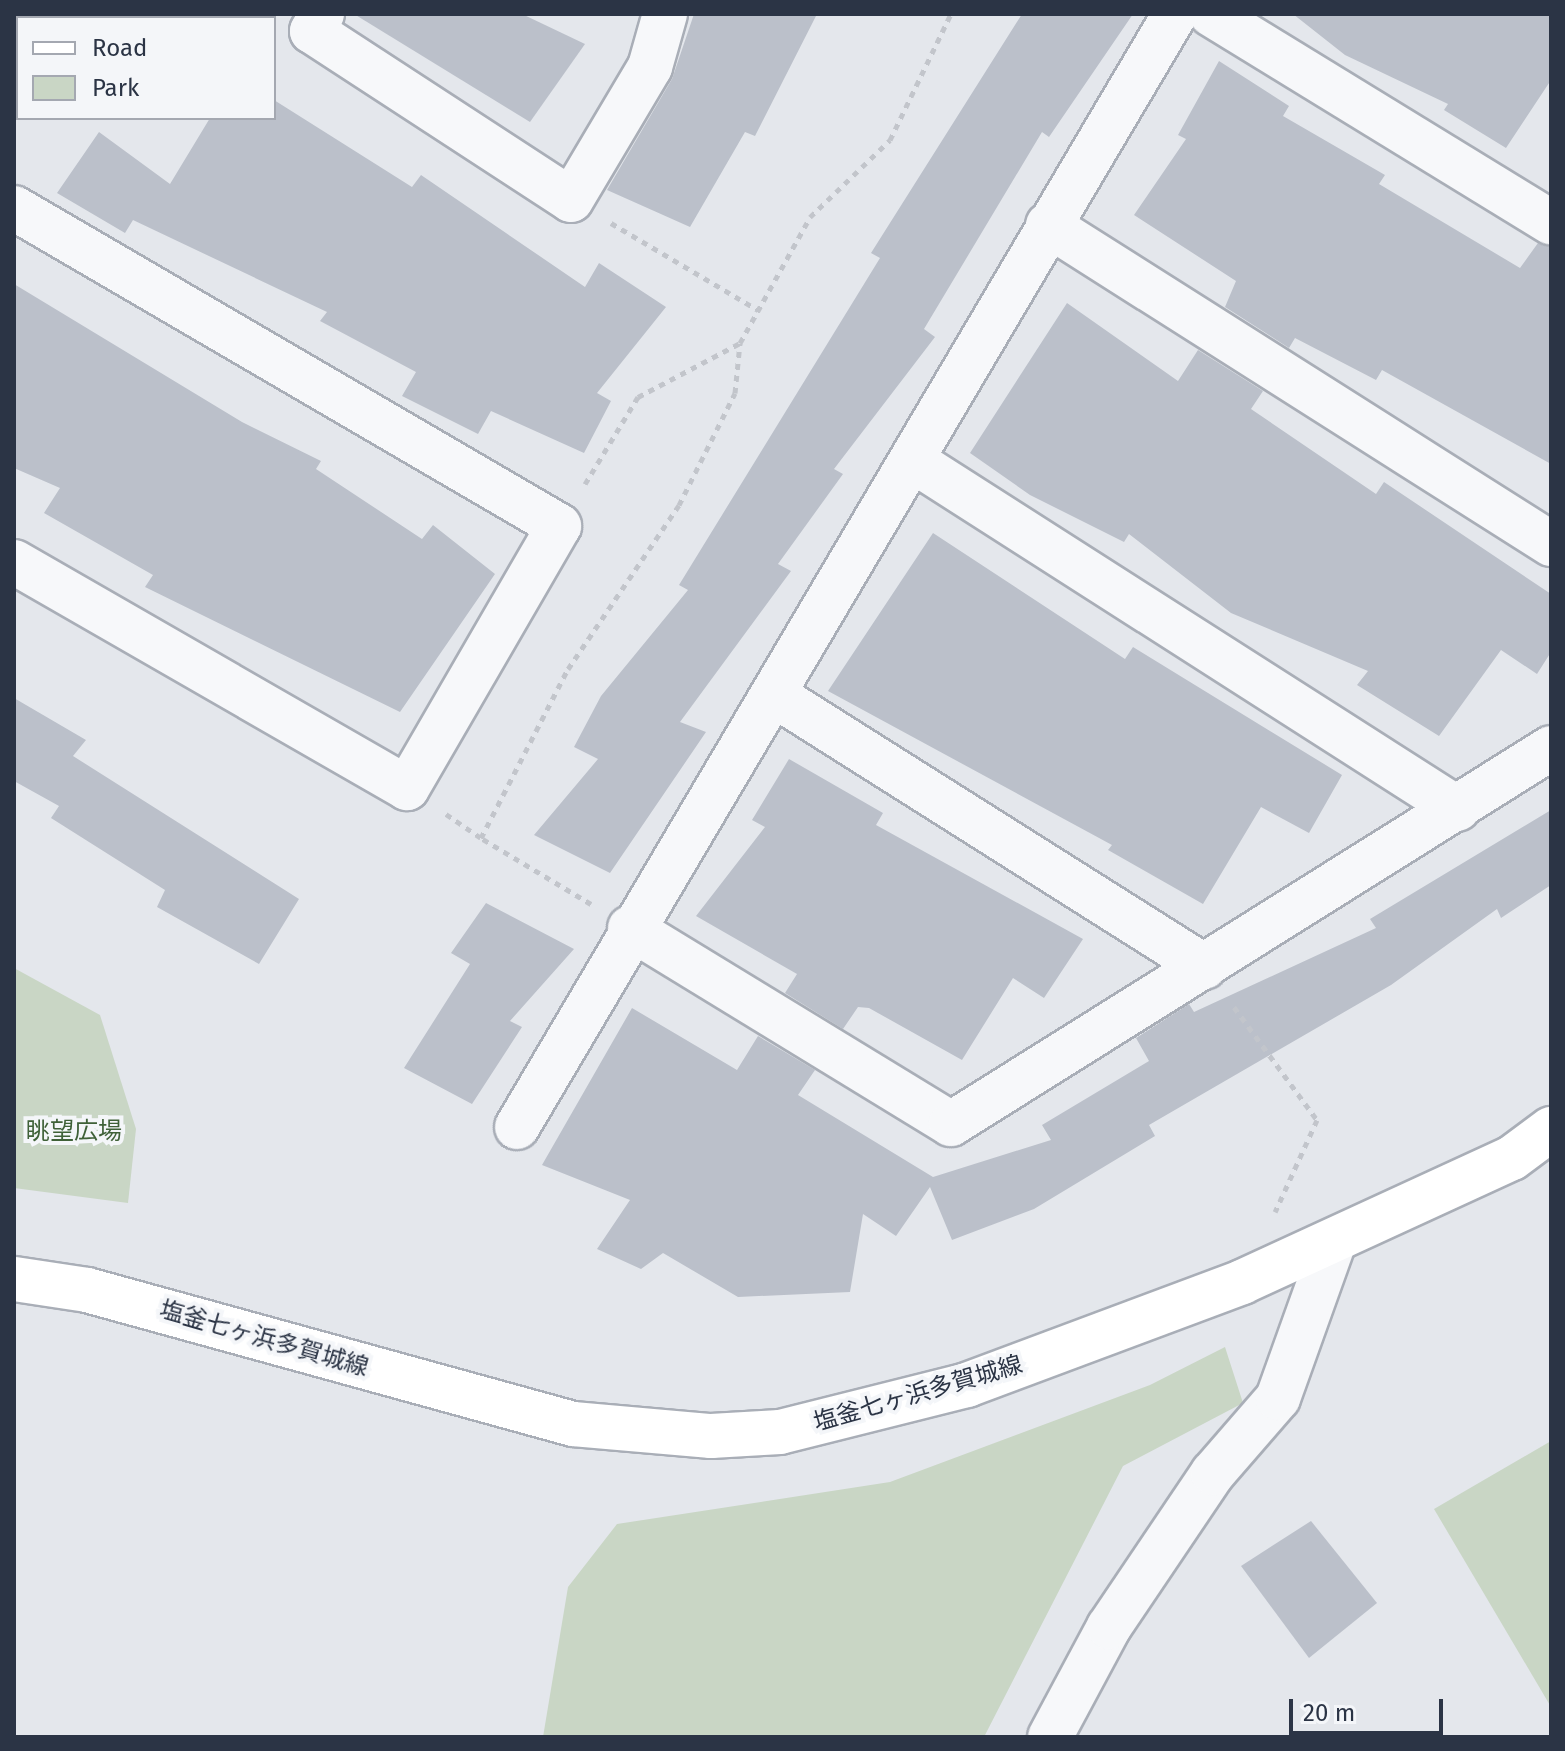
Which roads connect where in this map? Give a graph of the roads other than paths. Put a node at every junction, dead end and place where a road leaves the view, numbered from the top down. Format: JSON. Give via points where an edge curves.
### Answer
{"nodes":[{"id":1,"x":322,"y":14,"type":"edge"},
{"id":2,"x":665,"y":14,"type":"edge"},
{"id":3,"x":1175,"y":14,"type":"edge"},
{"id":4,"x":1211,"y":14,"type":"edge"},
{"id":5,"x":14,"y":208,"type":"edge"},
{"id":6,"x":1551,"y":222,"type":"edge"},
{"id":7,"x":1048,"y":225,"type":"junction"},
{"id":8,"x":915,"y":462,"type":"junction"},
{"id":9,"x":1551,"y":544,"type":"edge"},
{"id":10,"x":14,"y":562,"type":"edge"},
{"id":11,"x":776,"y":696,"type":"junction"},
{"id":12,"x":1551,"y":748,"type":"edge"},
{"id":13,"x":1458,"y":809,"type":"junction"},
{"id":14,"x":630,"y":928,"type":"junction"},
{"id":15,"x":1205,"y":967,"type":"junction"},
{"id":16,"x":517,"y":1127,"type":"dead end"},
{"id":17,"x":1551,"y":1129,"type":"edge"},
{"id":18,"x":1333,"y":1244,"type":"junction"},
{"id":19,"x":14,"y":1279,"type":"edge"},
{"id":20,"x":1050,"y":1737,"type":"edge"}],
"edges":[{"from":1,"to":2,"type":"street","via":[[312,31],[571,200],[650,67]]},
{"from":3,"to":7,"type":"street"},
{"from":4,"to":6,"type":"street"},
{"from":5,"to":10,"type":"street","via":[[559,526],[407,788]]},
{"from":7,"to":8,"type":"street"},
{"from":7,"to":9,"type":"street"},
{"from":8,"to":11,"type":"street"},
{"from":8,"to":13,"type":"street"},
{"from":11,"to":14,"type":"street"},
{"from":11,"to":15,"type":"street"},
{"from":12,"to":13,"type":"street"},
{"from":13,"to":15,"type":"street"},
{"from":14,"to":15,"type":"street","via":[[951,1124]]},
{"from":14,"to":16,"type":"street"},
{"from":17,"to":18,"type":"main road","name":"塩釜七ヶ浜多賀城線","via":[[1512,1158]]},
{"from":18,"to":19,"type":"main road","name":"塩釜七ヶ浜多賀城線","via":[[952,1390],[846,1420],[711,1436],[573,1424],[87,1290]]},
{"from":18,"to":20,"type":"street","via":[[1278,1398],[1213,1473],[1109,1627]]}]}
